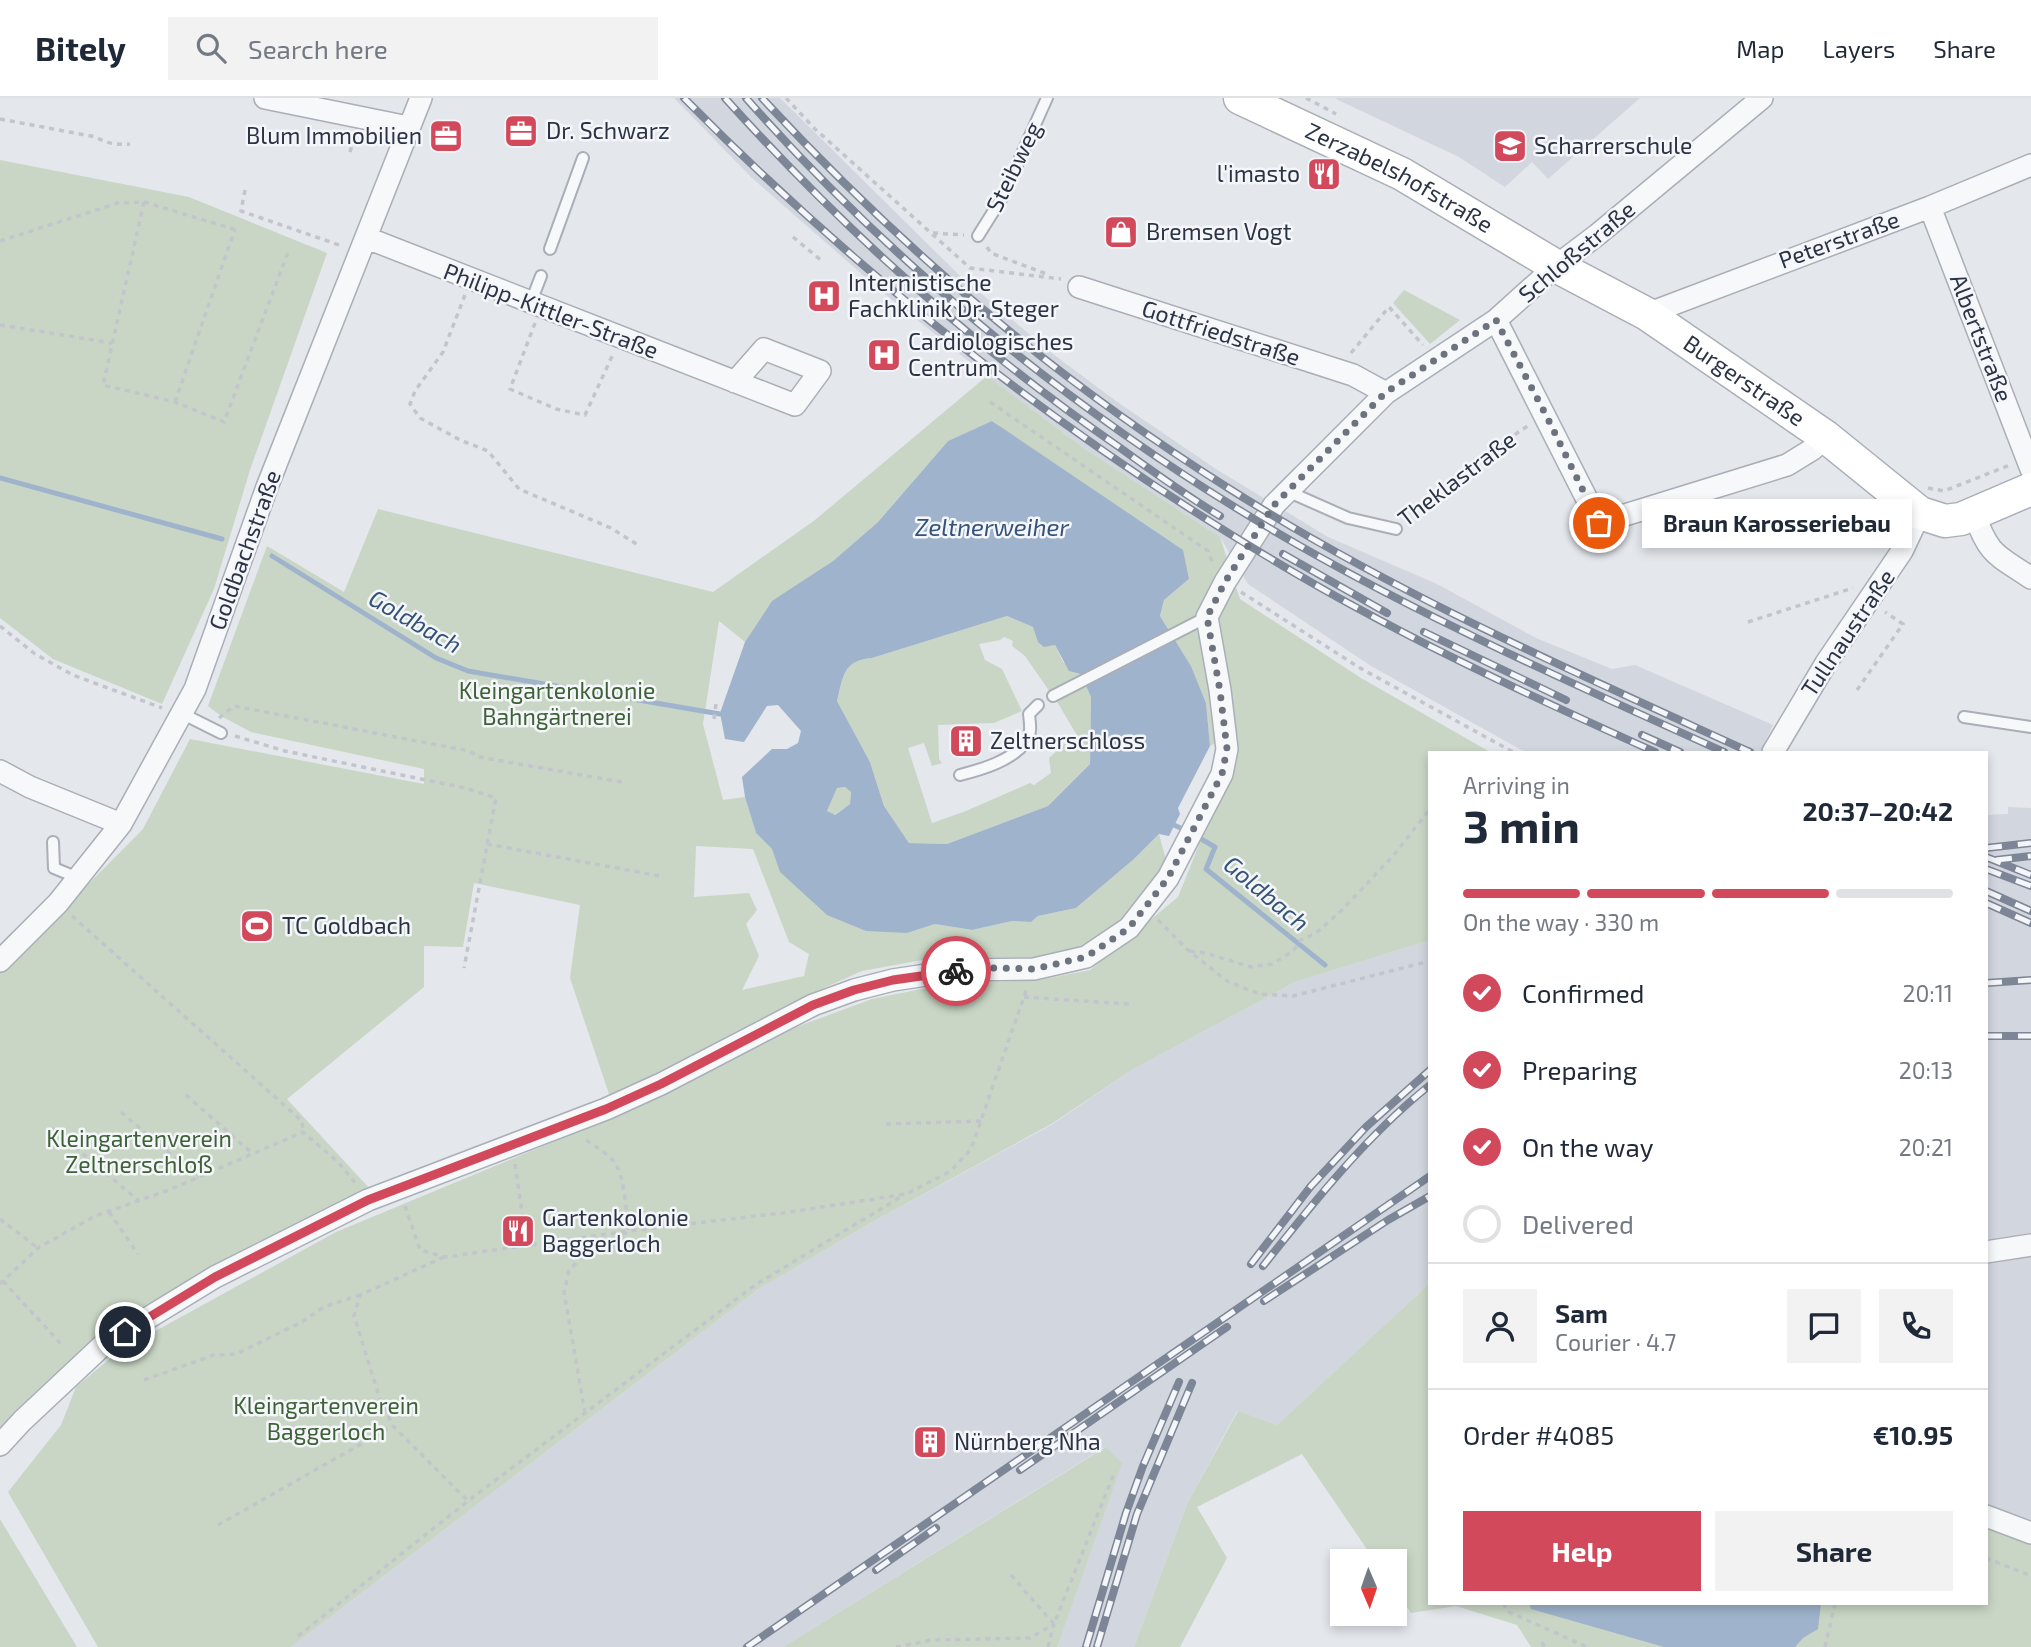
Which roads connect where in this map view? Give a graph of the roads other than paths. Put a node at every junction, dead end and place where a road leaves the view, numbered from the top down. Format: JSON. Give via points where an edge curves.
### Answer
{"nodes":[{"id":1,"x":265,"y":98,"type":"edge"},
{"id":2,"x":421,"y":98,"type":"edge"},
{"id":3,"x":1047,"y":98,"type":"edge"},
{"id":4,"x":1240,"y":98,"type":"edge"},
{"id":5,"x":1762,"y":98,"type":"edge"},
{"id":6,"x":1273,"y":104,"type":"edge"},
{"id":7,"x":408,"y":127,"type":"junction"},
{"id":8,"x":583,"y":158,"type":"dead end"},
{"id":9,"x":2031,"y":165,"type":"edge"},
{"id":10,"x":1930,"y":206,"type":"junction"},
{"id":11,"x":978,"y":236,"type":"road end"},
{"id":12,"x":364,"y":245,"type":"junction"},
{"id":13,"x":550,"y":249,"type":"dead end"},
{"id":14,"x":1556,"y":266,"type":"junction"},
{"id":15,"x":541,"y":276,"type":"dead end"},
{"id":16,"x":1079,"y":287,"type":"road end"},
{"id":17,"x":536,"y":304,"type":"junction"},
{"id":18,"x":1647,"y":314,"type":"junction"},
{"id":19,"x":1496,"y":320,"type":"junction"},
{"id":20,"x":735,"y":382,"type":"dead end"},
{"id":21,"x":1385,"y":393,"type":"junction"},
{"id":22,"x":1826,"y":437,"type":"junction"},
{"id":23,"x":2029,"y":463,"type":"edge"},
{"id":24,"x":2031,"y":489,"type":"edge"},
{"id":25,"x":1287,"y":491,"type":"junction"},
{"id":26,"x":1920,"y":500,"type":"junction"},
{"id":27,"x":1974,"y":514,"type":"junction"},
{"id":28,"x":1396,"y":529,"type":"road end"},
{"id":29,"x":2031,"y":579,"type":"edge"},
{"id":30,"x":1207,"y":617,"type":"junction"},
{"id":31,"x":1053,"y":696,"type":"dead end"},
{"id":32,"x":1038,"y":705,"type":"dead end"},
{"id":33,"x":181,"y":713,"type":"junction"},
{"id":34,"x":1964,"y":717,"type":"dead end"},
{"id":35,"x":2031,"y":727,"type":"edge"},
{"id":36,"x":221,"y":733,"type":"road end"},
{"id":37,"x":1774,"y":751,"type":"edge"},
{"id":38,"x":0,"y":771,"type":"edge"},
{"id":39,"x":960,"y":775,"type":"dead end"},
{"id":40,"x":121,"y":824,"type":"junction"},
{"id":41,"x":53,"y":842,"type":"dead end"},
{"id":42,"x":78,"y":878,"type":"junction"},
{"id":43,"x":0,"y":961,"type":"edge"},
{"id":44,"x":2031,"y":1245,"type":"edge"},
{"id":45,"x":1988,"y":1252,"type":"edge"},
{"id":46,"x":0,"y":1445,"type":"edge"},
{"id":47,"x":1988,"y":1517,"type":"edge"},
{"id":48,"x":2031,"y":1533,"type":"edge"}],
"edges":[{"from":1,"to":7,"type":"street"},
{"from":2,"to":7,"type":"street","name":"Goldbachstraße"},
{"from":3,"to":11,"type":"lane","name":"Steibweg","via":[[1003,195]]},
{"from":4,"to":6,"type":"street","name":"Zerzabelshofstraße"},
{"from":5,"to":14,"type":"street","name":"Schloßstraße"},
{"from":6,"to":14,"type":"street","name":"Zerzabelshofstraße"},
{"from":7,"to":12,"type":"street","name":"Goldbachstraße"},
{"from":8,"to":13,"type":"lane"},
{"from":9,"to":10,"type":"street","name":"Peterstraße"},
{"from":10,"to":18,"type":"street","name":"Peterstraße"},
{"from":10,"to":23,"type":"street","name":"Albertstraße"},
{"from":12,"to":17,"type":"street","name":"Philipp-Kittler-Straße"},
{"from":12,"to":33,"type":"street","name":"Goldbachstraße","via":[[250,533],[195,689]]},
{"from":14,"to":18,"type":"street","name":"Burgerstraße"},
{"from":14,"to":19,"type":"street","name":"Schloßstraße"},
{"from":15,"to":17,"type":"lane"},
{"from":16,"to":21,"type":"street","name":"Gottfriedstraße","via":[[1353,375]]},
{"from":17,"to":20,"type":"street","name":"Philipp-Kittler-Straße"},
{"from":18,"to":22,"type":"street","name":"Burgerstraße"},
{"from":19,"to":21,"type":"street","name":"Schloßstraße"},
{"from":19,"to":22,"type":"street","via":[[1599,523],[1787,465]]},
{"from":21,"to":25,"type":"street","name":"Schloßstraße"},
{"from":22,"to":26,"type":"street","name":"Burgerstraße"},
{"from":24,"to":27,"type":"street"},
{"from":25,"to":28,"type":"lane","name":"Theklastraße","via":[[1348,518]]},
{"from":25,"to":30,"type":"street","name":"Schloßstraße","via":[[1225,582]]},
{"from":26,"to":27,"type":"street","via":[[1945,520]]},
{"from":26,"to":37,"type":"street","name":"Tullnaustraße","via":[[1902,551],[1863,594]]},
{"from":27,"to":29,"type":"street","via":[[1995,554]]},
{"from":30,"to":31,"type":"lane"},
{"from":30,"to":46,"type":"street","via":[[1227,749],[1222,774],[1168,878],[1129,928],[1086,957],[1034,969],[959,970],[854,990],[813,1005],[661,1084],[368,1200],[215,1277],[102,1346]]},
{"from":32,"to":39,"type":"lane","via":[[1029,714],[1027,741],[990,767]]},
{"from":33,"to":36,"type":"lane"},
{"from":33,"to":40,"type":"street","name":"Goldbachstraße"},
{"from":34,"to":35,"type":"lane"},
{"from":38,"to":40,"type":"street","via":[[30,788]]},
{"from":40,"to":42,"type":"street","name":"Goldbachstraße"},
{"from":41,"to":42,"type":"lane","via":[[54,868]]},
{"from":42,"to":43,"type":"street","name":"Goldbachstraße"},
{"from":44,"to":45,"type":"street"},
{"from":47,"to":48,"type":"street"}]}
